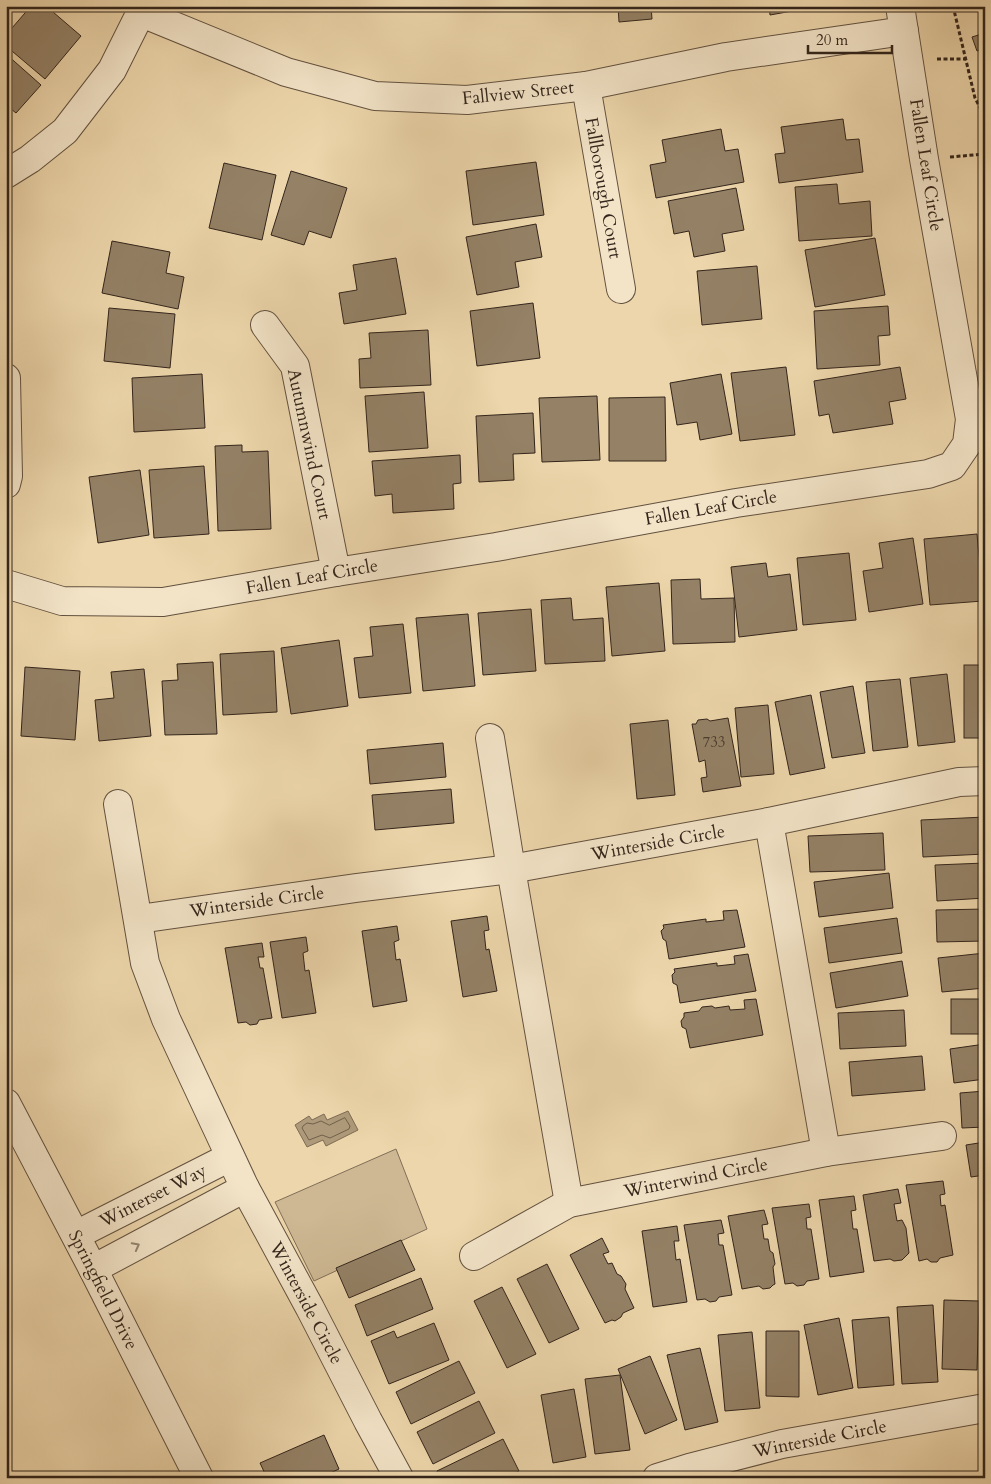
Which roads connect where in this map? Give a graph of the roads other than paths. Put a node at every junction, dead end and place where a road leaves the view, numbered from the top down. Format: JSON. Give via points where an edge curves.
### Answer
{"nodes":[{"id":1,"x":143,"y":10,"type":"edge"},
{"id":2,"x":902,"y":19,"type":"edge"},
{"id":3,"x":586,"y":86,"type":"junction"},
{"id":4,"x":6,"y":174,"type":"edge"},
{"id":5,"x":621,"y":289,"type":"dead end"},
{"id":6,"x":265,"y":324,"type":"dead end"},
{"id":7,"x":6,"y":378,"type":"edge"},
{"id":8,"x":6,"y":484,"type":"edge"},
{"id":9,"x":336,"y":572,"type":"junction"},
{"id":10,"x":6,"y":584,"type":"edge"},
{"id":11,"x":490,"y":738,"type":"dead end"},
{"id":12,"x":985,"y":781,"type":"edge"},
{"id":13,"x":118,"y":804,"type":"dead end"},
{"id":14,"x":769,"y":822,"type":"junction"},
{"id":15,"x":510,"y":869,"type":"junction"},
{"id":16,"x":139,"y":919,"type":"junction"},
{"id":17,"x":6,"y":1103,"type":"edge"},
{"id":18,"x":942,"y":1136,"type":"dead end"},
{"id":19,"x":826,"y":1152,"type":"junction"},
{"id":20,"x":230,"y":1157,"type":"junction"},
{"id":21,"x":245,"y":1188,"type":"junction"},
{"id":22,"x":569,"y":1202,"type":"junction"},
{"id":23,"x":76,"y":1236,"type":"junction"},
{"id":24,"x":474,"y":1256,"type":"dead end"},
{"id":25,"x":93,"y":1269,"type":"junction"},
{"id":26,"x":985,"y":1408,"type":"edge"},
{"id":27,"x":691,"y":1473,"type":"edge"},
{"id":28,"x":199,"y":1478,"type":"edge"},
{"id":29,"x":399,"y":1478,"type":"edge"},
{"id":30,"x":657,"y":1478,"type":"edge"}],
"edges":[{"from":1,"to":3,"type":"street","name":"Fallview Street","via":[[286,72],[375,96],[467,100]]},
{"from":1,"to":4,"type":"street","via":[[112,70],[65,131]]},
{"from":2,"to":3,"type":"street","name":"Fallview Street"},
{"from":2,"to":9,"type":"street","name":"Fallen Leaf Circle","via":[[970,419],[967,444],[952,466],[928,474],[736,503],[496,547]]},
{"from":3,"to":5,"type":"street","name":"Fallborough Court"},
{"from":6,"to":9,"type":"street","name":"Autumnwind Court","via":[[295,366]]},
{"from":7,"to":8,"type":"street"},
{"from":9,"to":10,"type":"street","name":"Fallen Leaf Circle","via":[[163,602],[62,602]]},
{"from":11,"to":15,"type":"street"},
{"from":12,"to":14,"type":"street","name":"Winterside Circle","via":[[959,782]]},
{"from":13,"to":16,"type":"street"},
{"from":14,"to":15,"type":"street","name":"Winterside Circle"},
{"from":14,"to":19,"type":"street"},
{"from":15,"to":16,"type":"street","name":"Winterside Circle"},
{"from":15,"to":22,"type":"street"},
{"from":16,"to":20,"type":"street","name":"Winterside Circle","via":[[145,963],[166,1019]]},
{"from":17,"to":23,"type":"street","name":"Springfield Drive"},
{"from":18,"to":19,"type":"street","name":"Winterwind Circle"},
{"from":19,"to":22,"type":"street","name":"Winterwind Circle"},
{"from":20,"to":21,"type":"street","name":"Winterside Circle"},
{"from":20,"to":23,"type":"street","name":"Winterset Way"},
{"from":25,"to":21,"type":"street","name":"Winterset Way","one_way":true},
{"from":21,"to":29,"type":"street","name":"Winterside Circle"},
{"from":22,"to":24,"type":"street","name":"Winterwind Circle"},
{"from":23,"to":25,"type":"street","name":"Springfield Drive"},
{"from":25,"to":28,"type":"street","name":"Springfield Drive"},
{"from":26,"to":27,"type":"street","name":"Winterside Circle","via":[[782,1444]]},
{"from":27,"to":30,"type":"street","name":"Winterside Circle"}]}
